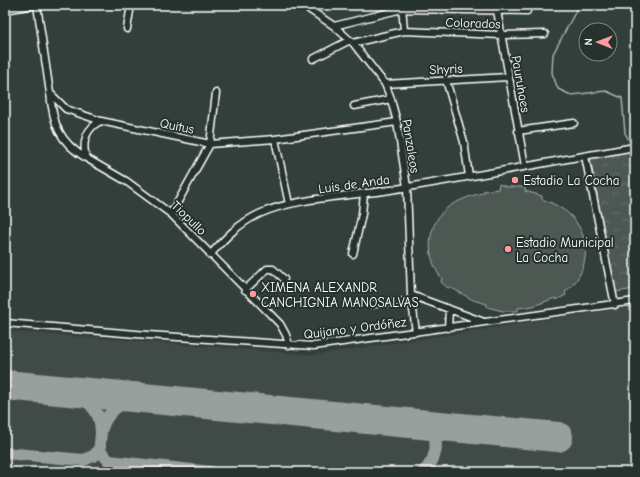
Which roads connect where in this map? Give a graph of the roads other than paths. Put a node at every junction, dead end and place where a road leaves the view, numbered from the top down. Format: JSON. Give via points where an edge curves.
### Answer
{"nodes":[{"id":1,"x":36,"y":5,"type":"edge"},
{"id":2,"x":130,"y":5,"type":"edge"},
{"id":3,"x":298,"y":5,"type":"edge"},
{"id":4,"x":402,"y":7,"type":"edge"},
{"id":5,"x":496,"y":8,"type":"edge"},
{"id":6,"x":5,"y":10,"type":"edge"},
{"id":7,"x":527,"y":11,"type":"dead end"},
{"id":8,"x":334,"y":26,"type":"junction"},
{"id":9,"x":127,"y":29,"type":"dead end"},
{"id":10,"x":404,"y":31,"type":"junction"},
{"id":11,"x":545,"y":34,"type":"dead end"},
{"id":12,"x":501,"y":35,"type":"junction"},
{"id":13,"x":352,"y":42,"type":"junction"},
{"id":14,"x":313,"y":59,"type":"dead end"},
{"id":15,"x":508,"y":77,"type":"junction"},
{"id":16,"x":446,"y":80,"type":"junction"},
{"id":17,"x":385,"y":84,"type":"junction"},
{"id":18,"x":50,"y":93,"type":"junction"},
{"id":19,"x":216,"y":93,"type":"dead end"},
{"id":20,"x":391,"y":99,"type":"junction"},
{"id":21,"x":354,"y":106,"type":"dead end"},
{"id":22,"x":101,"y":121,"type":"junction"},
{"id":23,"x":397,"y":122,"type":"junction"},
{"id":24,"x":574,"y":123,"type":"dead end"},
{"id":25,"x":518,"y":131,"type":"junction"},
{"id":26,"x":275,"y":139,"type":"junction"},
{"id":27,"x":210,"y":144,"type":"junction"},
{"id":28,"x":635,"y":147,"type":"edge"},
{"id":29,"x":585,"y":156,"type":"junction"},
{"id":30,"x":86,"y":158,"type":"junction"},
{"id":31,"x":525,"y":166,"type":"junction"},
{"id":32,"x":470,"y":176,"type":"junction"},
{"id":33,"x":407,"y":187,"type":"junction"},
{"id":34,"x":364,"y":194,"type":"junction"},
{"id":35,"x":289,"y":204,"type":"junction"},
{"id":36,"x":171,"y":214,"type":"junction"},
{"id":37,"x":353,"y":254,"type":"dead end"},
{"id":38,"x":210,"y":255,"type":"junction"},
{"id":39,"x":284,"y":279,"type":"dead end"},
{"id":40,"x":245,"y":290,"type":"junction"},
{"id":41,"x":411,"y":298,"type":"junction"},
{"id":42,"x":635,"y":301,"type":"edge"},
{"id":43,"x":374,"y":304,"type":"dead end"},
{"id":44,"x":615,"y":305,"type":"junction"},
{"id":45,"x":449,"y":309,"type":"junction"},
{"id":46,"x":486,"y":322,"type":"junction"},
{"id":47,"x":5,"y":323,"type":"edge"},
{"id":48,"x":448,"y":328,"type":"junction"},
{"id":49,"x":416,"y":332,"type":"junction"},
{"id":50,"x":289,"y":345,"type":"junction"}],
"edges":[{"from":1,"to":6,"type":"street"},
{"from":1,"to":18,"type":"street"},
{"from":2,"to":9,"type":"street"},
{"from":3,"to":8,"type":"street","name":"Panzaleos"},
{"from":4,"to":5,"type":"street"},
{"from":4,"to":8,"type":"street"},
{"from":4,"to":10,"type":"street"},
{"from":5,"to":7,"type":"street"},
{"from":5,"to":12,"type":"street","name":"Pauruhaes"},
{"from":8,"to":13,"type":"street","name":"Panzaleos"},
{"from":10,"to":12,"type":"street","name":"Colorados"},
{"from":10,"to":13,"type":"street","name":"Colorados"},
{"from":11,"to":12,"type":"street","name":"Colorados"},
{"from":12,"to":15,"type":"street","name":"Pauruhaes"},
{"from":13,"to":14,"type":"street","name":"Colorados"},
{"from":13,"to":17,"type":"street","name":"Panzaleos"},
{"from":15,"to":16,"type":"street","name":"Shyris"},
{"from":15,"to":25,"type":"street","name":"Pauruhaes"},
{"from":16,"to":17,"type":"street","name":"Shyris"},
{"from":16,"to":32,"type":"street"},
{"from":17,"to":20,"type":"street","name":"Panzaleos"},
{"from":18,"to":22,"type":"street","name":"Quitus","via":[[66,109]]},
{"from":18,"to":30,"type":"street","name":"Tiopullo","via":[[62,138],[72,149]]},
{"from":19,"to":27,"type":"street"},
{"from":20,"to":21,"type":"street"},
{"from":20,"to":23,"type":"street","name":"Panzaleos"},
{"from":22,"to":27,"type":"street","name":"Quitus"},
{"from":22,"to":30,"type":"street","via":[[93,125],[88,132],[84,144]]},
{"from":23,"to":26,"type":"street","name":"Quitus"},
{"from":23,"to":33,"type":"street","name":"Panzaleos"},
{"from":24,"to":25,"type":"street"},
{"from":25,"to":31,"type":"street","name":"Pauruhaes"},
{"from":26,"to":27,"type":"street","name":"Quitus"},
{"from":26,"to":35,"type":"street"},
{"from":27,"to":36,"type":"street"},
{"from":28,"to":29,"type":"street","name":"Luis de Anda"},
{"from":29,"to":31,"type":"street","name":"Luis de Anda"},
{"from":29,"to":44,"type":"street"},
{"from":30,"to":36,"type":"street","name":"Tiopullo","via":[[126,181]]},
{"from":31,"to":32,"type":"street","name":"Luis de Anda"},
{"from":32,"to":33,"type":"street","name":"Luis de Anda"},
{"from":33,"to":34,"type":"street","name":"Luis de Anda"},
{"from":33,"to":41,"type":"street","name":"Panzaleos"},
{"from":34,"to":35,"type":"street","name":"Luis de Anda"},
{"from":34,"to":37,"type":"street"},
{"from":35,"to":38,"type":"street","name":"Luis de Anda","via":[[244,222]]},
{"from":36,"to":38,"type":"street","name":"Tiopullo"},
{"from":38,"to":40,"type":"street","name":"Tiopullo"},
{"from":39,"to":40,"type":"street","via":[[273,269],[267,269]]},
{"from":40,"to":50,"type":"street","name":"Tiopullo","via":[[280,324]]},
{"from":41,"to":43,"type":"street"},
{"from":41,"to":45,"type":"street"},
{"from":41,"to":49,"type":"street","name":"Panzaleos"},
{"from":42,"to":44,"type":"street","name":"Quijano y Ordóñez"},
{"from":44,"to":46,"type":"street","name":"Quijano y Ordóñez"},
{"from":45,"to":46,"type":"street"},
{"from":45,"to":48,"type":"street"},
{"from":46,"to":48,"type":"street","name":"Quijano y Ordóñez"},
{"from":47,"to":50,"type":"street","name":"Quijano y Ordóñez"},
{"from":48,"to":49,"type":"street","name":"Quijano y Ordóñez"},
{"from":49,"to":50,"type":"street","name":"Quijano y Ordóñez","via":[[314,346]]}]}
